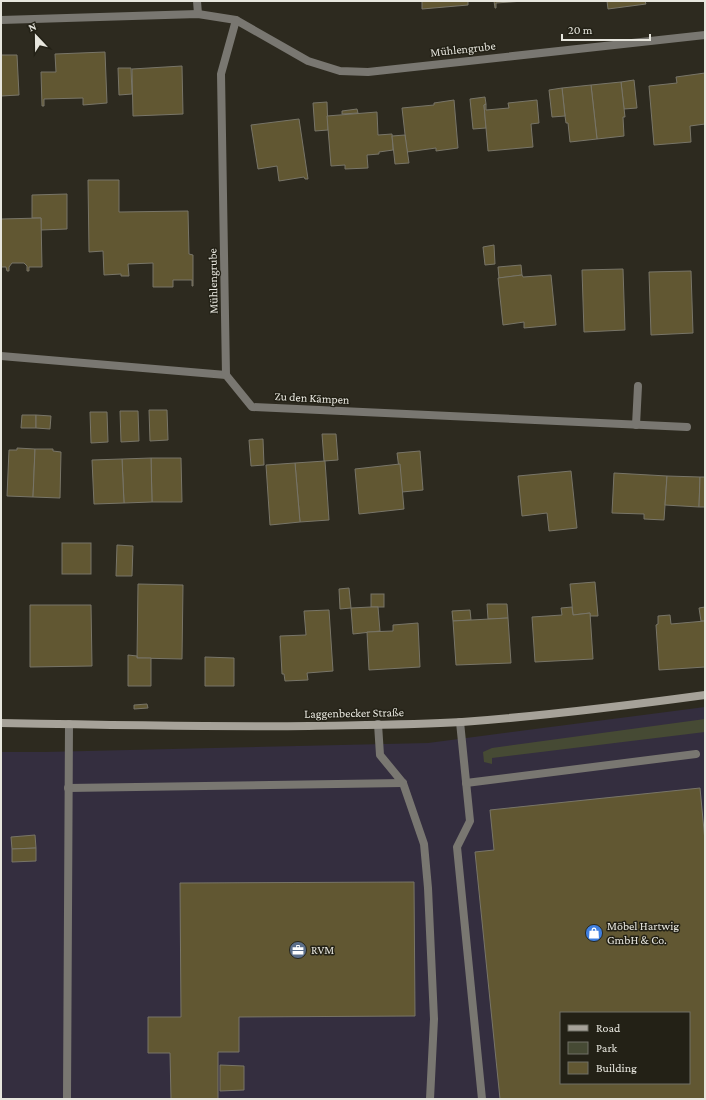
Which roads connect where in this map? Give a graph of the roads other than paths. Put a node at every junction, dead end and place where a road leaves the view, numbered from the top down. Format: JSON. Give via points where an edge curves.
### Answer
{"nodes":[{"id":1,"x":197,"y":1,"type":"edge"},
{"id":2,"x":198,"y":14,"type":"junction"},
{"id":3,"x":1,"y":20,"type":"edge"},
{"id":4,"x":236,"y":20,"type":"junction"},
{"id":5,"x":705,"y":35,"type":"edge"},
{"id":6,"x":1,"y":356,"type":"edge"},
{"id":7,"x":226,"y":375,"type":"junction"},
{"id":8,"x":638,"y":386,"type":"dead end"},
{"id":9,"x":636,"y":425,"type":"junction"},
{"id":10,"x":687,"y":427,"type":"dead end"},
{"id":11,"x":705,"y":695,"type":"edge"},
{"id":12,"x":460,"y":722,"type":"junction"},
{"id":13,"x":1,"y":723,"type":"edge"},
{"id":14,"x":69,"y":724,"type":"junction"},
{"id":15,"x":378,"y":724,"type":"junction"},
{"id":16,"x":696,"y":754,"type":"dead end"},
{"id":17,"x":403,"y":783,"type":"junction"},
{"id":18,"x":466,"y":783,"type":"junction"},
{"id":19,"x":68,"y":788,"type":"junction"},
{"id":20,"x":68,"y":1099,"type":"edge"},
{"id":21,"x":430,"y":1099,"type":"edge"},
{"id":22,"x":482,"y":1099,"type":"edge"}],
"edges":[{"from":1,"to":2,"type":"street"},
{"from":2,"to":3,"type":"street","name":"Mühlengrube"},
{"from":2,"to":4,"type":"street","name":"Mühlengrube"},
{"from":4,"to":5,"type":"street","name":"Mühlengrube","via":[[308,61],[340,71],[368,72]]},
{"from":4,"to":7,"type":"street","name":"Mühlengrube","via":[[221,74]]},
{"from":6,"to":7,"type":"street"},
{"from":7,"to":9,"type":"street","name":"Zu den Kämpen","via":[[252,407]]},
{"from":8,"to":9,"type":"street"},
{"from":9,"to":10,"type":"street","name":"Zu den Kämpen"},
{"from":11,"to":12,"type":"street","name":"Laggenbecker Straße","via":[[545,715]]},
{"from":12,"to":15,"type":"street","name":"Laggenbecker Straße"},
{"from":12,"to":18,"type":"street"},
{"from":13,"to":14,"type":"street","name":"Laggenbecker Straße"},
{"from":14,"to":15,"type":"street","name":"Laggenbecker Straße"},
{"from":14,"to":19,"type":"street"},
{"from":15,"to":17,"type":"street","via":[[380,755]]},
{"from":16,"to":18,"type":"street"},
{"from":17,"to":19,"type":"street"},
{"from":17,"to":21,"type":"street","via":[[424,844],[428,888],[434,1019]]},
{"from":18,"to":22,"type":"street","via":[[470,821],[457,847]]},
{"from":19,"to":20,"type":"street"}]}
